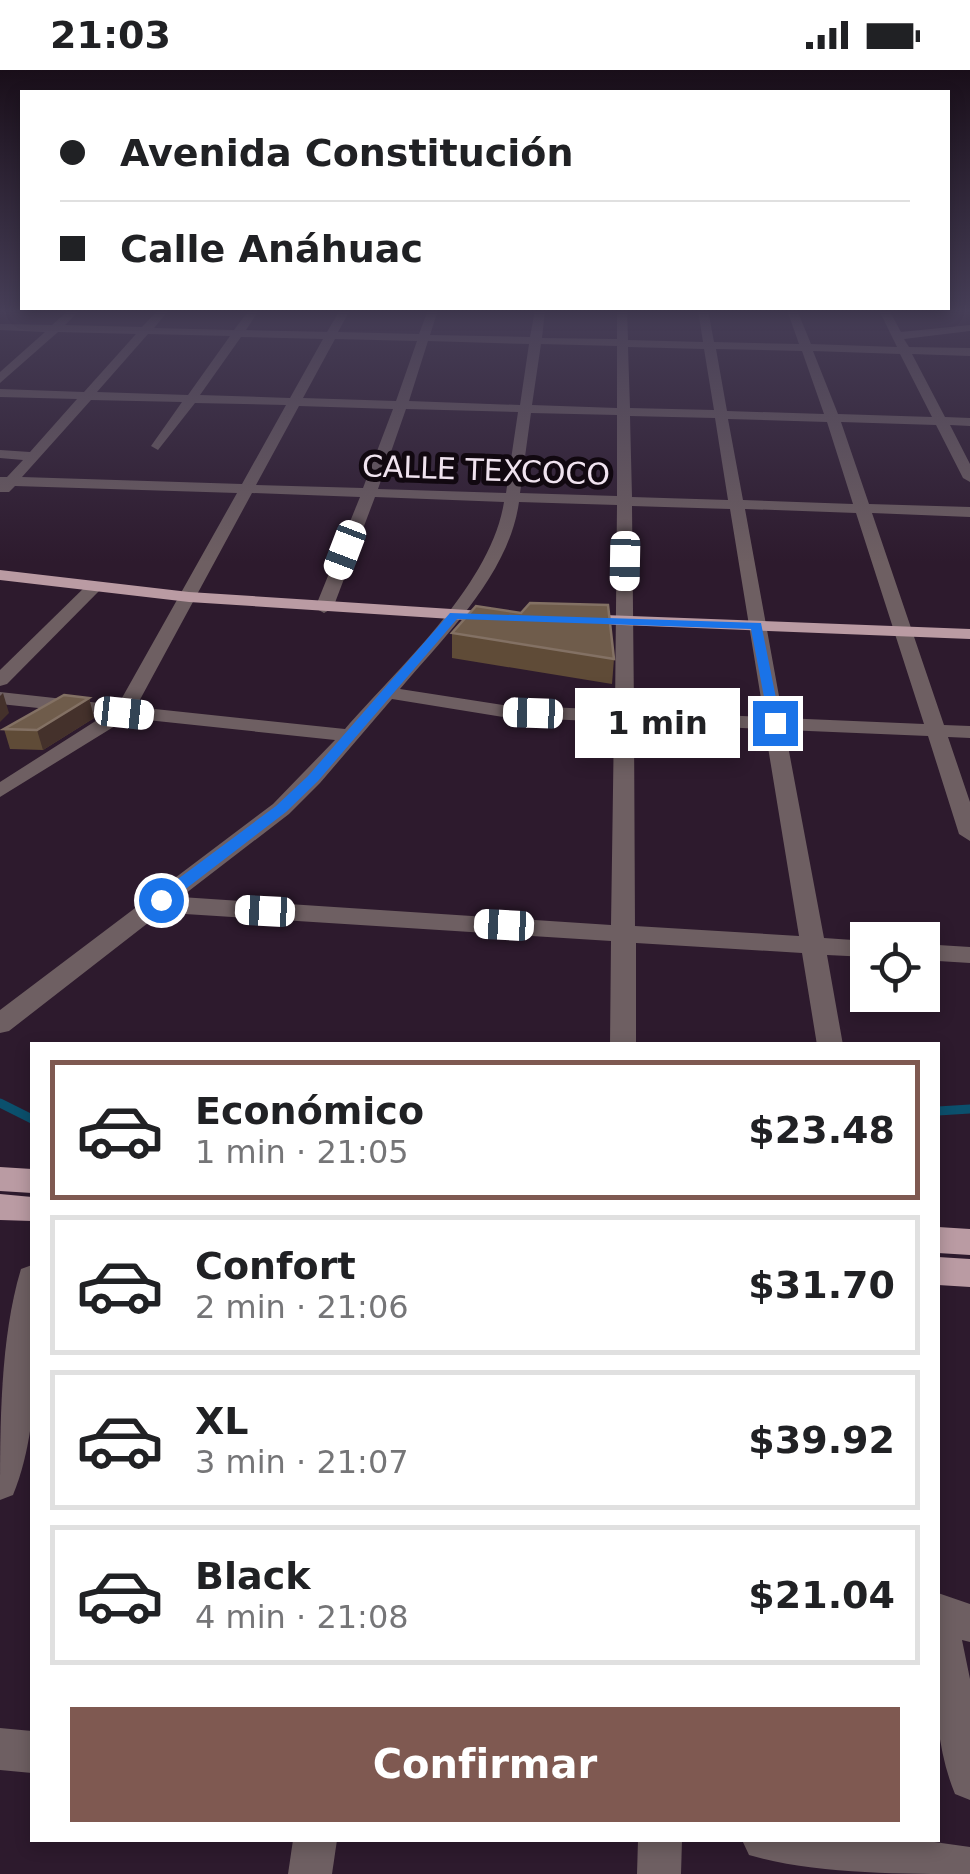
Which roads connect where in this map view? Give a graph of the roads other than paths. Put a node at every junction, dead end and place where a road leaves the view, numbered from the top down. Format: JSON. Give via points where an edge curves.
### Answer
{"nodes":[{"id":1,"x":34,"y":394,"type":"edge"},
{"id":2,"x":195,"y":394,"type":"edge"},
{"id":3,"x":299,"y":394,"type":"edge"},
{"id":4,"x":405,"y":394,"type":"edge"},
{"id":5,"x":528,"y":394,"type":"edge"},
{"id":6,"x":623,"y":394,"type":"edge"},
{"id":7,"x":720,"y":394,"type":"edge"},
{"id":8,"x":823,"y":394,"type":"edge"},
{"id":9,"x":926,"y":394,"type":"edge"},
{"id":10,"x":87,"y":396,"type":"junction"},
{"id":11,"x":191,"y":400,"type":"junction"},
{"id":12,"x":294,"y":404,"type":"junction"},
{"id":13,"x":402,"y":406,"type":"junction"},
{"id":14,"x":526,"y":409,"type":"junction"},
{"id":15,"x":624,"y":412,"type":"junction"},
{"id":16,"x":724,"y":416,"type":"junction"},
{"id":17,"x":833,"y":419,"type":"junction"},
{"id":18,"x":940,"y":422,"type":"junction"},
{"id":19,"x":970,"y":422,"type":"edge"},
{"id":20,"x":158,"y":446,"type":"dead end"},
{"id":21,"x":0,"y":454,"type":"edge"},
{"id":22,"x":32,"y":456,"type":"junction"},
{"id":23,"x":970,"y":478,"type":"edge"},
{"id":24,"x":4,"y":485,"type":"edge"},
{"id":25,"x":246,"y":489,"type":"junction"},
{"id":26,"x":366,"y":493,"type":"junction"},
{"id":27,"x":512,"y":498,"type":"junction"},
{"id":28,"x":625,"y":502,"type":"junction"},
{"id":29,"x":738,"y":506,"type":"junction"},
{"id":30,"x":861,"y":510,"type":"junction"},
{"id":31,"x":970,"y":512,"type":"edge"},
{"id":32,"x":0,"y":575,"type":"edge"},
{"id":33,"x":95,"y":587,"type":"junction"},
{"id":34,"x":189,"y":597,"type":"junction"},
{"id":35,"x":324,"y":608,"type":"junction"},
{"id":36,"x":454,"y":616,"type":"junction"},
{"id":37,"x":509,"y":617,"type":"edge"},
{"id":38,"x":565,"y":619,"type":"edge"},
{"id":39,"x":624,"y":620,"type":"junction"},
{"id":40,"x":756,"y":626,"type":"junction"},
{"id":41,"x":900,"y":631,"type":"junction"},
{"id":42,"x":970,"y":634,"type":"edge"},
{"id":43,"x":0,"y":680,"type":"edge"},
{"id":44,"x":389,"y":692,"type":"junction"},
{"id":45,"x":0,"y":698,"type":"edge"},
{"id":46,"x":124,"y":712,"type":"junction"},
{"id":47,"x":623,"y":717,"type":"junction"},
{"id":48,"x":775,"y":723,"type":"junction"},
{"id":49,"x":934,"y":730,"type":"junction"},
{"id":50,"x":970,"y":732,"type":"edge"},
{"id":51,"x":351,"y":736,"type":"junction"},
{"id":52,"x":0,"y":791,"type":"edge"},
{"id":53,"x":970,"y":834,"type":"edge"},
{"id":54,"x":161,"y":900,"type":"junction"},
{"id":55,"x":624,"y":932,"type":"junction"},
{"id":56,"x":810,"y":946,"type":"junction"},
{"id":57,"x":850,"y":948,"type":"edge"},
{"id":58,"x":940,"y":953,"type":"edge"},
{"id":59,"x":970,"y":955,"type":"edge"},
{"id":60,"x":0,"y":1024,"type":"edge"},
{"id":61,"x":623,"y":1042,"type":"edge"},
{"id":62,"x":829,"y":1042,"type":"edge"},
{"id":63,"x":0,"y":1179,"type":"edge"},
{"id":64,"x":30,"y":1181,"type":"edge"},
{"id":65,"x":0,"y":1207,"type":"edge"},
{"id":66,"x":30,"y":1209,"type":"edge"},
{"id":67,"x":940,"y":1240,"type":"edge"},
{"id":68,"x":970,"y":1242,"type":"edge"},
{"id":69,"x":940,"y":1271,"type":"edge"},
{"id":70,"x":970,"y":1274,"type":"edge"},
{"id":71,"x":30,"y":1286,"type":"edge"},
{"id":72,"x":0,"y":1482,"type":"edge"},
{"id":73,"x":940,"y":1616,"type":"edge"},
{"id":74,"x":970,"y":1623,"type":"edge"},
{"id":75,"x":940,"y":1626,"type":"edge"},
{"id":76,"x":0,"y":1749,"type":"edge"},
{"id":77,"x":30,"y":1752,"type":"edge"},
{"id":78,"x":970,"y":1779,"type":"edge"},
{"id":79,"x":315,"y":1842,"type":"edge"},
{"id":80,"x":660,"y":1842,"type":"edge"},
{"id":81,"x":778,"y":1842,"type":"edge"},
{"id":82,"x":970,"y":1869,"type":"edge"},
{"id":83,"x":310,"y":1874,"type":"edge"},
{"id":84,"x":660,"y":1874,"type":"edge"}],
"edges":[{"from":1,"to":10,"type":"street"},
{"from":2,"to":11,"type":"street"},
{"from":3,"to":12,"type":"street"},
{"from":4,"to":13,"type":"street"},
{"from":5,"to":14,"type":"street"},
{"from":6,"to":15,"type":"street"},
{"from":7,"to":16,"type":"street"},
{"from":8,"to":17,"type":"street"},
{"from":9,"to":18,"type":"street"},
{"from":10,"to":11,"type":"street"},
{"from":10,"to":22,"type":"street"},
{"from":11,"to":12,"type":"street"},
{"from":11,"to":20,"type":"street"},
{"from":12,"to":13,"type":"street"},
{"from":12,"to":25,"type":"street"},
{"from":13,"to":14,"type":"street"},
{"from":13,"to":26,"type":"street"},
{"from":14,"to":15,"type":"street"},
{"from":14,"to":27,"type":"street"},
{"from":15,"to":16,"type":"street"},
{"from":15,"to":28,"type":"street"},
{"from":16,"to":17,"type":"street"},
{"from":16,"to":29,"type":"street"},
{"from":17,"to":18,"type":"street"},
{"from":17,"to":30,"type":"street"},
{"from":18,"to":19,"type":"street"},
{"from":18,"to":23,"type":"street"},
{"from":21,"to":22,"type":"street"},
{"from":22,"to":24,"type":"street"},
{"from":24,"to":25,"type":"street","name":"CALLE TEXCOCO"},
{"from":25,"to":26,"type":"street","name":"CALLE TEXCOCO"},
{"from":25,"to":34,"type":"street"},
{"from":26,"to":27,"type":"street","name":"CALLE TEXCOCO"},
{"from":26,"to":35,"type":"street"},
{"from":27,"to":28,"type":"street","name":"CALLE TEXCOCO"},
{"from":27,"to":36,"type":"street","via":[[498,549]]},
{"from":28,"to":29,"type":"street","name":"CALLE TEXCOCO"},
{"from":28,"to":39,"type":"street"},
{"from":29,"to":30,"type":"street","name":"CALLE TEXCOCO"},
{"from":29,"to":40,"type":"street"},
{"from":30,"to":31,"type":"street","name":"CALLE TEXCOCO"},
{"from":30,"to":41,"type":"street"},
{"from":32,"to":33,"type":"main road"},
{"from":33,"to":34,"type":"main road"},
{"from":33,"to":43,"type":"street"},
{"from":34,"to":35,"type":"main road"},
{"from":34,"to":46,"type":"street"},
{"from":35,"to":36,"type":"main road"},
{"from":36,"to":37,"type":"main road"},
{"from":36,"to":44,"type":"street"},
{"from":38,"to":39,"type":"main road"},
{"from":39,"to":40,"type":"main road"},
{"from":39,"to":47,"type":"street"},
{"from":40,"to":41,"type":"main road"},
{"from":40,"to":48,"type":"street"},
{"from":41,"to":42,"type":"main road"},
{"from":41,"to":49,"type":"street"},
{"from":44,"to":47,"type":"street","via":[[466,708]]},
{"from":44,"to":51,"type":"street"},
{"from":45,"to":46,"type":"street"},
{"from":46,"to":51,"type":"street"},
{"from":46,"to":52,"type":"street"},
{"from":47,"to":48,"type":"street"},
{"from":47,"to":55,"type":"street"},
{"from":48,"to":49,"type":"street"},
{"from":48,"to":56,"type":"street"},
{"from":49,"to":50,"type":"street"},
{"from":49,"to":53,"type":"street"},
{"from":51,"to":54,"type":"street","via":[[281,809]]},
{"from":54,"to":55,"type":"street"},
{"from":54,"to":60,"type":"street"},
{"from":55,"to":56,"type":"street"},
{"from":55,"to":61,"type":"street"},
{"from":56,"to":57,"type":"street"},
{"from":56,"to":62,"type":"street"},
{"from":58,"to":59,"type":"street"},
{"from":63,"to":64,"type":"main road"},
{"from":65,"to":66,"type":"main road"},
{"from":67,"to":68,"type":"main road"},
{"from":69,"to":70,"type":"main road"},
{"from":71,"to":72,"type":"street"},
{"from":73,"to":74,"type":"street"},
{"from":75,"to":78,"type":"street"},
{"from":76,"to":77,"type":"street"},
{"from":79,"to":83,"type":"street"},
{"from":80,"to":84,"type":"street"},
{"from":81,"to":82,"type":"street"}]}
